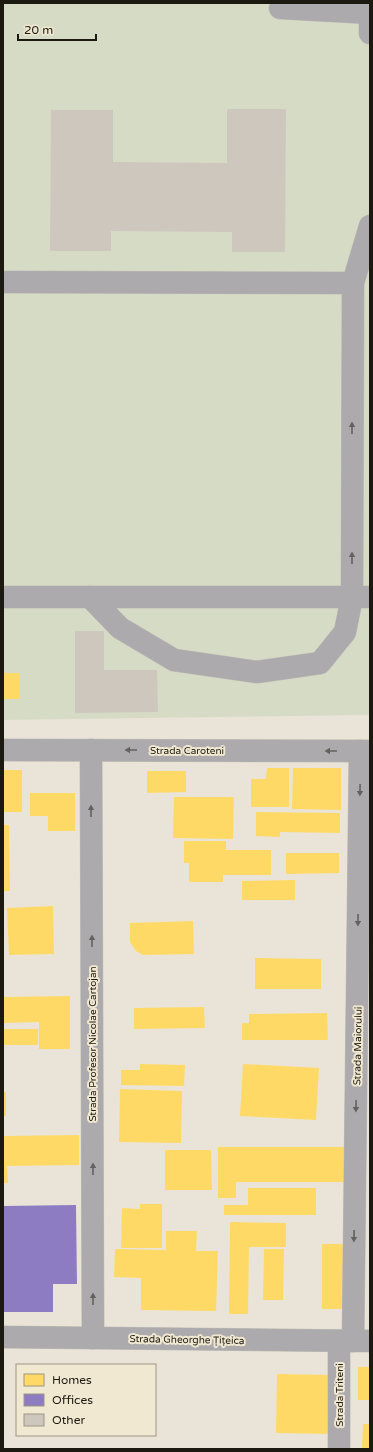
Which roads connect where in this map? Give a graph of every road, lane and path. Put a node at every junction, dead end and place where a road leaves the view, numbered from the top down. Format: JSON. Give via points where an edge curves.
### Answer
{"nodes":[{"id":1,"x":280,"y":8,"type":"dead end"},
{"id":2,"x":370,"y":13,"type":"edge"},
{"id":3,"x":370,"y":33,"type":"edge"},
{"id":4,"x":370,"y":226,"type":"edge"},
{"id":5,"x":3,"y":282,"type":"edge"},
{"id":6,"x":353,"y":283,"type":"junction"},
{"id":7,"x":3,"y":597,"type":"edge"},
{"id":8,"x":90,"y":597,"type":"junction"},
{"id":9,"x":361,"y":597,"type":"edge"},
{"id":10,"x":3,"y":750,"type":"edge"},
{"id":11,"x":91,"y":750,"type":"junction"},
{"id":12,"x":365,"y":751,"type":"edge"},
{"id":13,"x":3,"y":1337,"type":"edge"},
{"id":14,"x":93,"y":1338,"type":"junction"},
{"id":15,"x":354,"y":1341,"type":"edge"},
{"id":16,"x":339,"y":1449,"type":"edge"}],
"edges":[{"from":1,"to":2,"type":"street"},
{"from":2,"to":3,"type":"street"},
{"from":4,"to":6,"type":"street"},
{"from":5,"to":6,"type":"street"},
{"from":9,"to":6,"type":"street","one_way":true},
{"from":7,"to":8,"type":"street"},
{"from":8,"to":9,"type":"street"},
{"from":8,"to":9,"type":"street","via":[[120,628],[174,660],[257,672],[320,663],[345,632]]},
{"from":10,"to":11,"type":"street","name":"Strada Caroteni"},
{"from":12,"to":11,"type":"street","name":"Strada Caroteni","one_way":true},
{"from":14,"to":11,"type":"street","name":"Strada Profesor Nicolae Cartojan","one_way":true},
{"from":12,"to":15,"type":"street","name":"Strada Maiorului","one_way":true},
{"from":13,"to":14,"type":"street","name":"Strada Gheorghe Țițeica"},
{"from":14,"to":15,"type":"street","name":"Strada Gheorghe Țițeica"},
{"from":15,"to":16,"type":"street","name":"Strada Triteni"}]}
